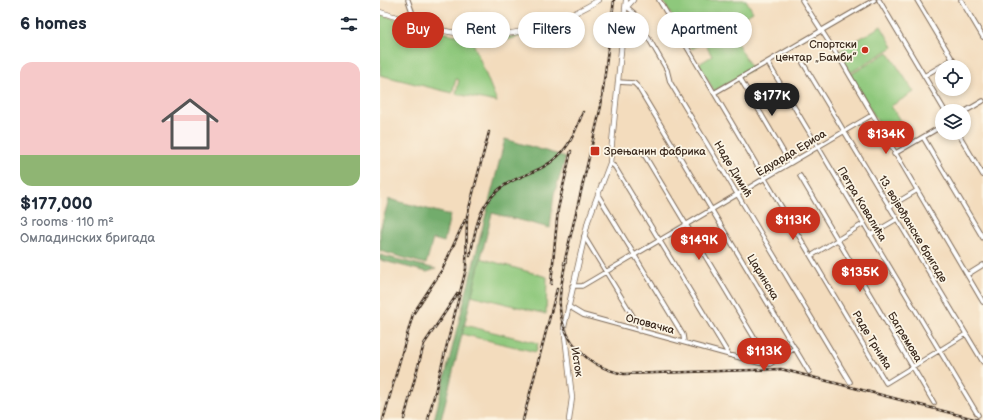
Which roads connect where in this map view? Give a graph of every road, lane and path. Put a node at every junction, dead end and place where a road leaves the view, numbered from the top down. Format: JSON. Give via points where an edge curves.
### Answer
{"nodes":[{"id":1,"x":408,"y":0,"type":"edge"},
{"id":2,"x":626,"y":0,"type":"edge"},
{"id":3,"x":633,"y":0,"type":"edge"},
{"id":4,"x":659,"y":0,"type":"edge"},
{"id":5,"x":802,"y":0,"type":"edge"},
{"id":6,"x":874,"y":0,"type":"edge"},
{"id":7,"x":879,"y":0,"type":"edge"},
{"id":8,"x":918,"y":0,"type":"edge"},
{"id":9,"x":961,"y":0,"type":"edge"},
{"id":10,"x":598,"y":1,"type":"edge"},
{"id":11,"x":626,"y":8,"type":"junction"},
{"id":12,"x":380,"y":12,"type":"edge"},
{"id":13,"x":412,"y":12,"type":"edge"},
{"id":14,"x":392,"y":16,"type":"edge"},
{"id":15,"x":444,"y":29,"type":"edge"},
{"id":16,"x":821,"y":31,"type":"junction"},
{"id":17,"x":983,"y":37,"type":"edge"},
{"id":18,"x":953,"y":59,"type":"joint"},
{"id":19,"x":768,"y":63,"type":"junction"},
{"id":20,"x":803,"y":63,"type":"dead end"},
{"id":21,"x":924,"y":76,"type":"junction"},
{"id":22,"x":740,"y":78,"type":"junction"},
{"id":23,"x":618,"y":82,"type":"junction"},
{"id":24,"x":714,"y":93,"type":"junction"},
{"id":25,"x":983,"y":101,"type":"edge"},
{"id":26,"x":941,"y":104,"type":"edge"},
{"id":27,"x":971,"y":108,"type":"edge"},
{"id":28,"x":872,"y":115,"type":"junction"},
{"id":29,"x":935,"y":130,"type":"edge"},
{"id":30,"x":844,"y":131,"type":"junction"},
{"id":31,"x":923,"y":137,"type":"junction"},
{"id":32,"x":962,"y":140,"type":"edge"},
{"id":33,"x":818,"y":147,"type":"junction"},
{"id":34,"x":642,"y":151,"type":"dead end"},
{"id":35,"x":894,"y":154,"type":"junction"},
{"id":36,"x":610,"y":163,"type":"junction"},
{"id":37,"x":790,"y":163,"type":"junction"},
{"id":38,"x":983,"y":174,"type":"edge"},
{"id":39,"x":800,"y":176,"type":"dead end"},
{"id":40,"x":765,"y":178,"type":"junction"},
{"id":41,"x":916,"y":191,"type":"junction"},
{"id":42,"x":738,"y":194,"type":"junction"},
{"id":43,"x":598,"y":195,"type":"junction"},
{"id":44,"x":889,"y":207,"type":"junction"},
{"id":45,"x":712,"y":210,"type":"junction"},
{"id":46,"x":897,"y":219,"type":"junction"},
{"id":47,"x":863,"y":224,"type":"junction"},
{"id":48,"x":686,"y":225,"type":"junction"},
{"id":49,"x":870,"y":235,"type":"junction"},
{"id":50,"x":584,"y":236,"type":"junction"},
{"id":51,"x":983,"y":238,"type":"edge"},
{"id":52,"x":837,"y":240,"type":"junction"},
{"id":53,"x":659,"y":241,"type":"junction"},
{"id":54,"x":635,"y":255,"type":"junction"},
{"id":55,"x":811,"y":256,"type":"junction"},
{"id":56,"x":983,"y":265,"type":"edge"},
{"id":57,"x":606,"y":272,"type":"junction"},
{"id":58,"x":967,"y":275,"type":"junction"},
{"id":59,"x":572,"y":286,"type":"junction"},
{"id":60,"x":983,"y":302,"type":"edge"},
{"id":61,"x":568,"y":306,"type":"junction"},
{"id":62,"x":639,"y":331,"type":"junction"},
{"id":63,"x":966,"y":334,"type":"junction"},
{"id":64,"x":684,"y":342,"type":"junction"},
{"id":65,"x":795,"y":348,"type":"junction"},
{"id":66,"x":939,"y":351,"type":"junction"},
{"id":67,"x":729,"y":355,"type":"junction"},
{"id":68,"x":981,"y":356,"type":"edge"},
{"id":69,"x":983,"y":362,"type":"edge"},
{"id":70,"x":770,"y":364,"type":"junction"},
{"id":71,"x":913,"y":367,"type":"junction"},
{"id":72,"x":809,"y":372,"type":"dead end"},
{"id":73,"x":850,"y":382,"type":"dead end"},
{"id":74,"x":934,"y":402,"type":"dead end"},
{"id":75,"x":978,"y":415,"type":"dead end"},
{"id":76,"x":569,"y":420,"type":"edge"}],
"edges":[{"from":1,"to":13,"type":"street"},
{"from":2,"to":11,"type":"main road"},
{"from":3,"to":11,"type":"main road"},
{"from":4,"to":24,"type":"street","name":"Раде Трнића"},
{"from":5,"to":16,"type":"street"},
{"from":6,"to":16,"type":"street"},
{"from":7,"to":21,"type":"street"},
{"from":8,"to":18,"type":"street"},
{"from":9,"to":17,"type":"street"},
{"from":10,"to":15,"type":"main road","via":[[554,23],[510,33],[464,34]]},
{"from":11,"to":23,"type":"main road"},
{"from":11,"to":42,"type":"street","name":"Наде Димић","via":[[634,13],[667,70],[670,82]]},
{"from":12,"to":14,"type":"main road"},
{"from":16,"to":19,"type":"street"},
{"from":16,"to":28,"type":"street"},
{"from":18,"to":21,"type":"street"},
{"from":19,"to":22,"type":"street"},
{"from":19,"to":33,"type":"street","name":"Петра Ковалића"},
{"from":20,"to":30,"type":"street","name":"13. војвођанске бригаде"},
{"from":21,"to":26,"type":"street"},
{"from":22,"to":24,"type":"street"},
{"from":22,"to":37,"type":"street"},
{"from":23,"to":36,"type":"main road"},
{"from":23,"to":45,"type":"street","name":"Царинска","via":[[634,83],[638,87]]},
{"from":24,"to":40,"type":"street","name":"Раде Трнића"},
{"from":25,"to":27,"type":"street"},
{"from":28,"to":30,"type":"street","name":"Едуарда Ериоа"},
{"from":28,"to":35,"type":"street"},
{"from":29,"to":31,"type":"street"},
{"from":30,"to":33,"type":"street","name":"Едуарда Ериоа"},
{"from":30,"to":44,"type":"street","name":"13. војвођанске бригаде"},
{"from":31,"to":35,"type":"street"},
{"from":31,"to":51,"type":"street"},
{"from":32,"to":38,"type":"street"},
{"from":33,"to":37,"type":"street","name":"Едуарда Ериоа"},
{"from":33,"to":47,"type":"street","name":"Петра Ковалића"},
{"from":34,"to":48,"type":"street"},
{"from":35,"to":41,"type":"street"},
{"from":36,"to":43,"type":"main road","name":"Исток"},
{"from":36,"to":53,"type":"street","via":[[615,167]]},
{"from":37,"to":40,"type":"street","name":"Едуарда Ериоа"},
{"from":39,"to":52,"type":"street","name":"Багремова"},
{"from":40,"to":42,"type":"street","name":"Едуарда Ериоа"},
{"from":40,"to":55,"type":"street","name":"Раде Трнића"},
{"from":41,"to":44,"type":"street"},
{"from":41,"to":58,"type":"street"},
{"from":42,"to":45,"type":"street","name":"Едуарда Ериоа"},
{"from":42,"to":73,"type":"street","name":"Наде Димић"},
{"from":43,"to":50,"type":"main road","name":"Исток"},
{"from":43,"to":54,"type":"street"},
{"from":44,"to":46,"type":"street","name":"13. војвођанске бригаде"},
{"from":45,"to":48,"type":"street","name":"Едуарда Ериоа"},
{"from":45,"to":65,"type":"street","name":"Царинска"},
{"from":46,"to":49,"type":"street"},
{"from":46,"to":63,"type":"street","name":"13. војвођанске бригаде"},
{"from":47,"to":49,"type":"street","name":"Петра Ковалића"},
{"from":47,"to":52,"type":"street"},
{"from":48,"to":53,"type":"street","name":"Едуарда Ериоа"},
{"from":48,"to":70,"type":"street"},
{"from":49,"to":66,"type":"street","name":"Петра Ковалића"},
{"from":50,"to":57,"type":"street"},
{"from":50,"to":59,"type":"main road","name":"Исток"},
{"from":52,"to":55,"type":"street"},
{"from":52,"to":71,"type":"street","name":"Багремова"},
{"from":53,"to":54,"type":"street","name":"Едуарда Ериоа"},
{"from":53,"to":67,"type":"street"},
{"from":54,"to":57,"type":"street","name":"Едуарда Ериоа"},
{"from":54,"to":64,"type":"street","via":[[684,337]]},
{"from":55,"to":71,"type":"street","name":"Раде Трнића","via":[[886,383]]},
{"from":56,"to":58,"type":"street"},
{"from":57,"to":59,"type":"street","name":"Едуарда Ериоа","via":[[582,286]]},
{"from":57,"to":62,"type":"street","via":[[639,326]]},
{"from":58,"to":60,"type":"street"},
{"from":59,"to":61,"type":"main road","name":"Исток"},
{"from":61,"to":62,"type":"street","name":"Оповачка","via":[[583,315]]},
{"from":61,"to":76,"type":"main road","name":"Исток","via":[[564,332],[572,398]]},
{"from":62,"to":64,"type":"street","name":"Оповачка"},
{"from":63,"to":66,"type":"street","name":"Раде Трнића"},
{"from":63,"to":68,"type":"street","name":"13. војвођанске бригаде"},
{"from":64,"to":67,"type":"street","name":"Оповачка"},
{"from":65,"to":70,"type":"street"},
{"from":65,"to":72,"type":"street","name":"Царинска"},
{"from":66,"to":71,"type":"street","name":"Раде Трнића"},
{"from":66,"to":75,"type":"street","name":"Петра Ковалића"},
{"from":67,"to":70,"type":"street","name":"Оповачка"},
{"from":68,"to":69,"type":"street","name":"13. војвођанске бригаде"},
{"from":71,"to":74,"type":"street","name":"Багремова"}]}
